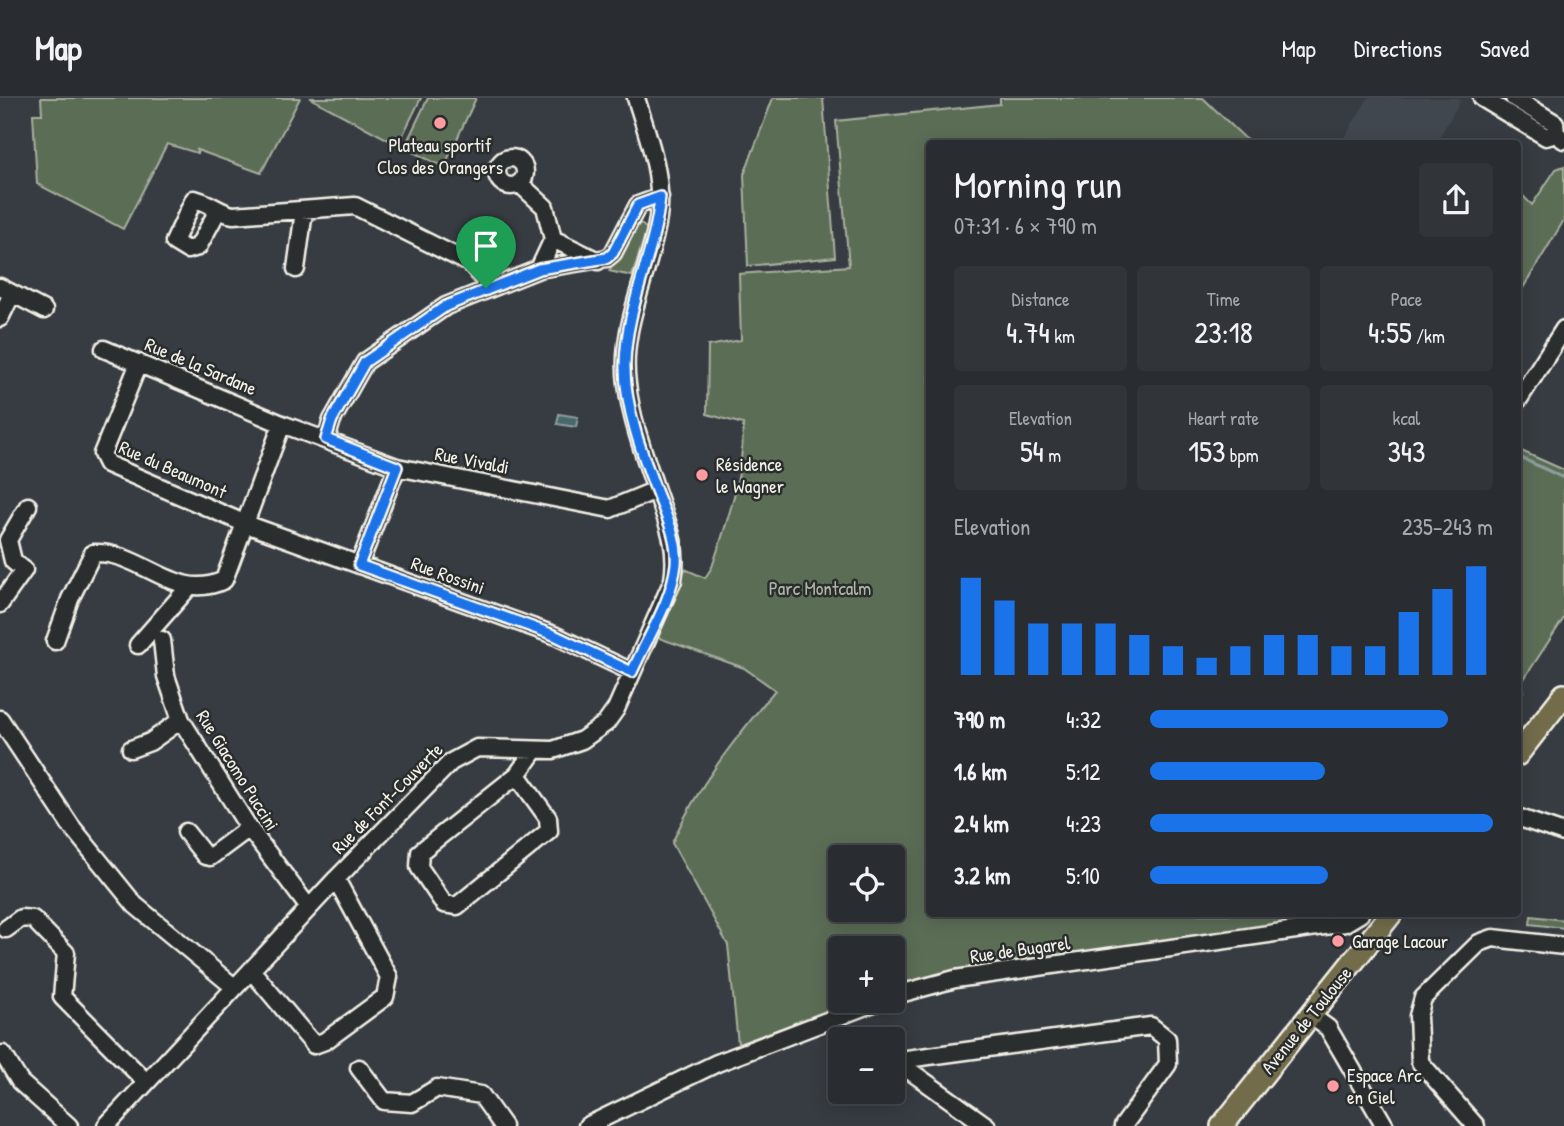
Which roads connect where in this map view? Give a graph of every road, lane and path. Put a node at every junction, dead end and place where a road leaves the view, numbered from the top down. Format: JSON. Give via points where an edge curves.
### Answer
{"nodes":[{"id":1,"x":636,"y":98,"type":"edge"},
{"id":2,"x":1482,"y":98,"type":"edge"},
{"id":3,"x":1514,"y":98,"type":"edge"},
{"id":4,"x":1562,"y":138,"type":"edge"},
{"id":5,"x":519,"y":183,"type":"dead end"},
{"id":6,"x":660,"y":197,"type":"junction"},
{"id":7,"x":304,"y":211,"type":"junction"},
{"id":8,"x":217,"y":212,"type":"dead end"},
{"id":9,"x":553,"y":239,"type":"junction"},
{"id":10,"x":598,"y":261,"type":"junction"},
{"id":11,"x":296,"y":269,"type":"dead end"},
{"id":12,"x":539,"y":269,"type":"junction"},
{"id":13,"x":486,"y":288,"type":"junction"},
{"id":14,"x":6,"y":290,"type":"edge"},
{"id":15,"x":44,"y":310,"type":"dead end"},
{"id":16,"x":0,"y":318,"type":"edge"},
{"id":17,"x":1564,"y":329,"type":"edge"},
{"id":18,"x":104,"y":349,"type":"dead end"},
{"id":19,"x":139,"y":363,"type":"junction"},
{"id":20,"x":1521,"y":395,"type":"edge"},
{"id":21,"x":282,"y":424,"type":"junction"},
{"id":22,"x":326,"y":439,"type":"junction"},
{"id":23,"x":397,"y":467,"type":"junction"},
{"id":24,"x":656,"y":490,"type":"junction"},
{"id":25,"x":28,"y":506,"type":"dead end"},
{"id":26,"x":246,"y":524,"type":"junction"},
{"id":27,"x":359,"y":565,"type":"junction"},
{"id":28,"x":189,"y":587,"type":"junction"},
{"id":29,"x":0,"y":604,"type":"edge"},
{"id":30,"x":162,"y":640,"type":"dead end"},
{"id":31,"x":55,"y":641,"type":"dead end"},
{"id":32,"x":138,"y":645,"type":"dead end"},
{"id":33,"x":632,"y":672,"type":"junction"},
{"id":34,"x":1564,"y":695,"type":"edge"},
{"id":35,"x":0,"y":719,"type":"edge"},
{"id":36,"x":181,"y":720,"type":"junction"},
{"id":37,"x":131,"y":750,"type":"dead end"},
{"id":38,"x":1521,"y":750,"type":"edge"},
{"id":39,"x":534,"y":751,"type":"junction"},
{"id":40,"x":517,"y":775,"type":"junction"},
{"id":41,"x":1521,"y":818,"type":"edge"},
{"id":42,"x":249,"y":828,"type":"junction"},
{"id":43,"x":186,"y":832,"type":"dead end"},
{"id":44,"x":1564,"y":833,"type":"edge"},
{"id":45,"x":336,"y":879,"type":"junction"},
{"id":46,"x":309,"y":908,"type":"junction"},
{"id":47,"x":1355,"y":917,"type":"edge"},
{"id":48,"x":1389,"y":917,"type":"edge"},
{"id":49,"x":6,"y":929,"type":"dead end"},
{"id":50,"x":1564,"y":946,"type":"edge"},
{"id":51,"x":251,"y":970,"type":"junction"},
{"id":52,"x":234,"y":987,"type":"junction"},
{"id":53,"x":905,"y":992,"type":"edge"},
{"id":54,"x":848,"y":1013,"type":"edge"},
{"id":55,"x":1310,"y":1014,"type":"junction"},
{"id":56,"x":4,"y":1055,"type":"dead end"},
{"id":57,"x":905,"y":1060,"type":"edge"},
{"id":58,"x":359,"y":1068,"type":"dead end"},
{"id":59,"x":905,"y":1069,"type":"edge"},
{"id":60,"x":146,"y":1082,"type":"junction"},
{"id":61,"x":69,"y":1126,"type":"edge"},
{"id":62,"x":106,"y":1126,"type":"edge"},
{"id":63,"x":503,"y":1126,"type":"edge"},
{"id":64,"x":587,"y":1126,"type":"edge"},
{"id":65,"x":987,"y":1126,"type":"edge"},
{"id":66,"x":1124,"y":1126,"type":"edge"},
{"id":67,"x":1222,"y":1126,"type":"edge"},
{"id":68,"x":1385,"y":1126,"type":"edge"},
{"id":69,"x":1476,"y":1126,"type":"edge"}],
"edges":[{"from":1,"to":6,"type":"street","name":"Rue de Font-Couverte","via":[[654,156]]},
{"from":2,"to":4,"type":"street","via":[[1546,137]]},
{"from":3,"to":4,"type":"street","via":[[1555,123]]},
{"from":5,"to":9,"type":"street","via":[[545,207]]},
{"from":6,"to":10,"type":"street","via":[[642,201],[613,253]]},
{"from":6,"to":24,"type":"street","name":"Rue de Font-Couverte","via":[[629,326],[625,364],[631,407]]},
{"from":7,"to":8,"type":"street"},
{"from":7,"to":11,"type":"street"},
{"from":7,"to":13,"type":"street","via":[[355,206],[471,264]]},
{"from":9,"to":10,"type":"street"},
{"from":9,"to":12,"type":"street"},
{"from":10,"to":12,"type":"street"},
{"from":12,"to":13,"type":"street"},
{"from":13,"to":22,"type":"street","via":[[446,306],[365,362]]},
{"from":14,"to":15,"type":"street"},
{"from":14,"to":16,"type":"street"},
{"from":17,"to":20,"type":"street"},
{"from":18,"to":19,"type":"street","name":"Rue de la Sardane"},
{"from":19,"to":21,"type":"street","name":"Rue de la Sardane"},
{"from":19,"to":26,"type":"street","name":"Rue du Beaumont","via":[[102,459]]},
{"from":21,"to":22,"type":"street","name":"Rue Vivaldi"},
{"from":21,"to":26,"type":"street"},
{"from":22,"to":23,"type":"street","name":"Rue Vivaldi"},
{"from":23,"to":24,"type":"street","name":"Rue Vivaldi","via":[[610,509]]},
{"from":23,"to":27,"type":"street"},
{"from":24,"to":33,"type":"street","name":"Rue de Font-Couverte","via":[[674,536],[676,561],[673,580]]},
{"from":25,"to":29,"type":"street","via":[[8,540],[13,561],[24,570]]},
{"from":26,"to":27,"type":"street","name":"Rue Rossini"},
{"from":26,"to":28,"type":"street","via":[[224,580],[205,588]]},
{"from":27,"to":33,"type":"street","name":"Rue Rossini","via":[[554,635]]},
{"from":28,"to":31,"type":"street","via":[[143,566],[93,553]]},
{"from":28,"to":32,"type":"street"},
{"from":30,"to":36,"type":"street","name":"Rue Giacomo Puccini","via":[[166,676]]},
{"from":33,"to":39,"type":"street","name":"Rue de Font-Couverte","via":[[616,709],[596,732],[568,746]]},
{"from":34,"to":38,"type":"main road"},
{"from":35,"to":52,"type":"street","via":[[71,827],[132,900]]},
{"from":36,"to":37,"type":"street"},
{"from":36,"to":42,"type":"street","name":"Rue Giacomo Puccini"},
{"from":39,"to":40,"type":"street"},
{"from":39,"to":45,"type":"street","name":"Rue de Font-Couverte","via":[[491,747],[464,753]]},
{"from":40,"to":40,"type":"street","via":[[420,852],[419,867],[444,904],[457,906],[550,831],[548,818]]},
{"from":41,"to":44,"type":"street"},
{"from":42,"to":43,"type":"street","via":[[210,857]]},
{"from":42,"to":46,"type":"street","name":"Rue Giacomo Puccini"},
{"from":45,"to":46,"type":"street","name":"Rue de Font-Couverte"},
{"from":45,"to":51,"type":"street","via":[[389,977],[385,997],[314,1045]]},
{"from":46,"to":51,"type":"street","name":"Rue de Font-Couverte"},
{"from":47,"to":53,"type":"street","name":"Rue de Bugarel","via":[[1345,923],[955,979]]},
{"from":48,"to":55,"type":"main road","name":"Avenue de Toulouse"},
{"from":49,"to":60,"type":"street","via":[[21,918],[33,919],[66,953],[62,997]]},
{"from":50,"to":69,"type":"street","via":[[1493,938],[1479,943],[1423,998],[1418,1016],[1420,1062]]},
{"from":51,"to":52,"type":"street","name":"Rue de Font-Couverte"},
{"from":52,"to":60,"type":"street","name":"Rue de Font-Couverte"},
{"from":54,"to":64,"type":"street","via":[[717,1063]]},
{"from":55,"to":67,"type":"main road","name":"Avenue de Toulouse"},
{"from":55,"to":68,"type":"street","via":[[1328,1028]]},
{"from":56,"to":61,"type":"street","via":[[20,1082]]},
{"from":57,"to":66,"type":"street","via":[[1151,1026],[1167,1039],[1168,1064]]},
{"from":58,"to":63,"type":"street","via":[[384,1101],[412,1103],[437,1088],[481,1095]]},
{"from":59,"to":65,"type":"street"},
{"from":60,"to":62,"type":"street","name":"Rue de Font-Couverte"}]}
